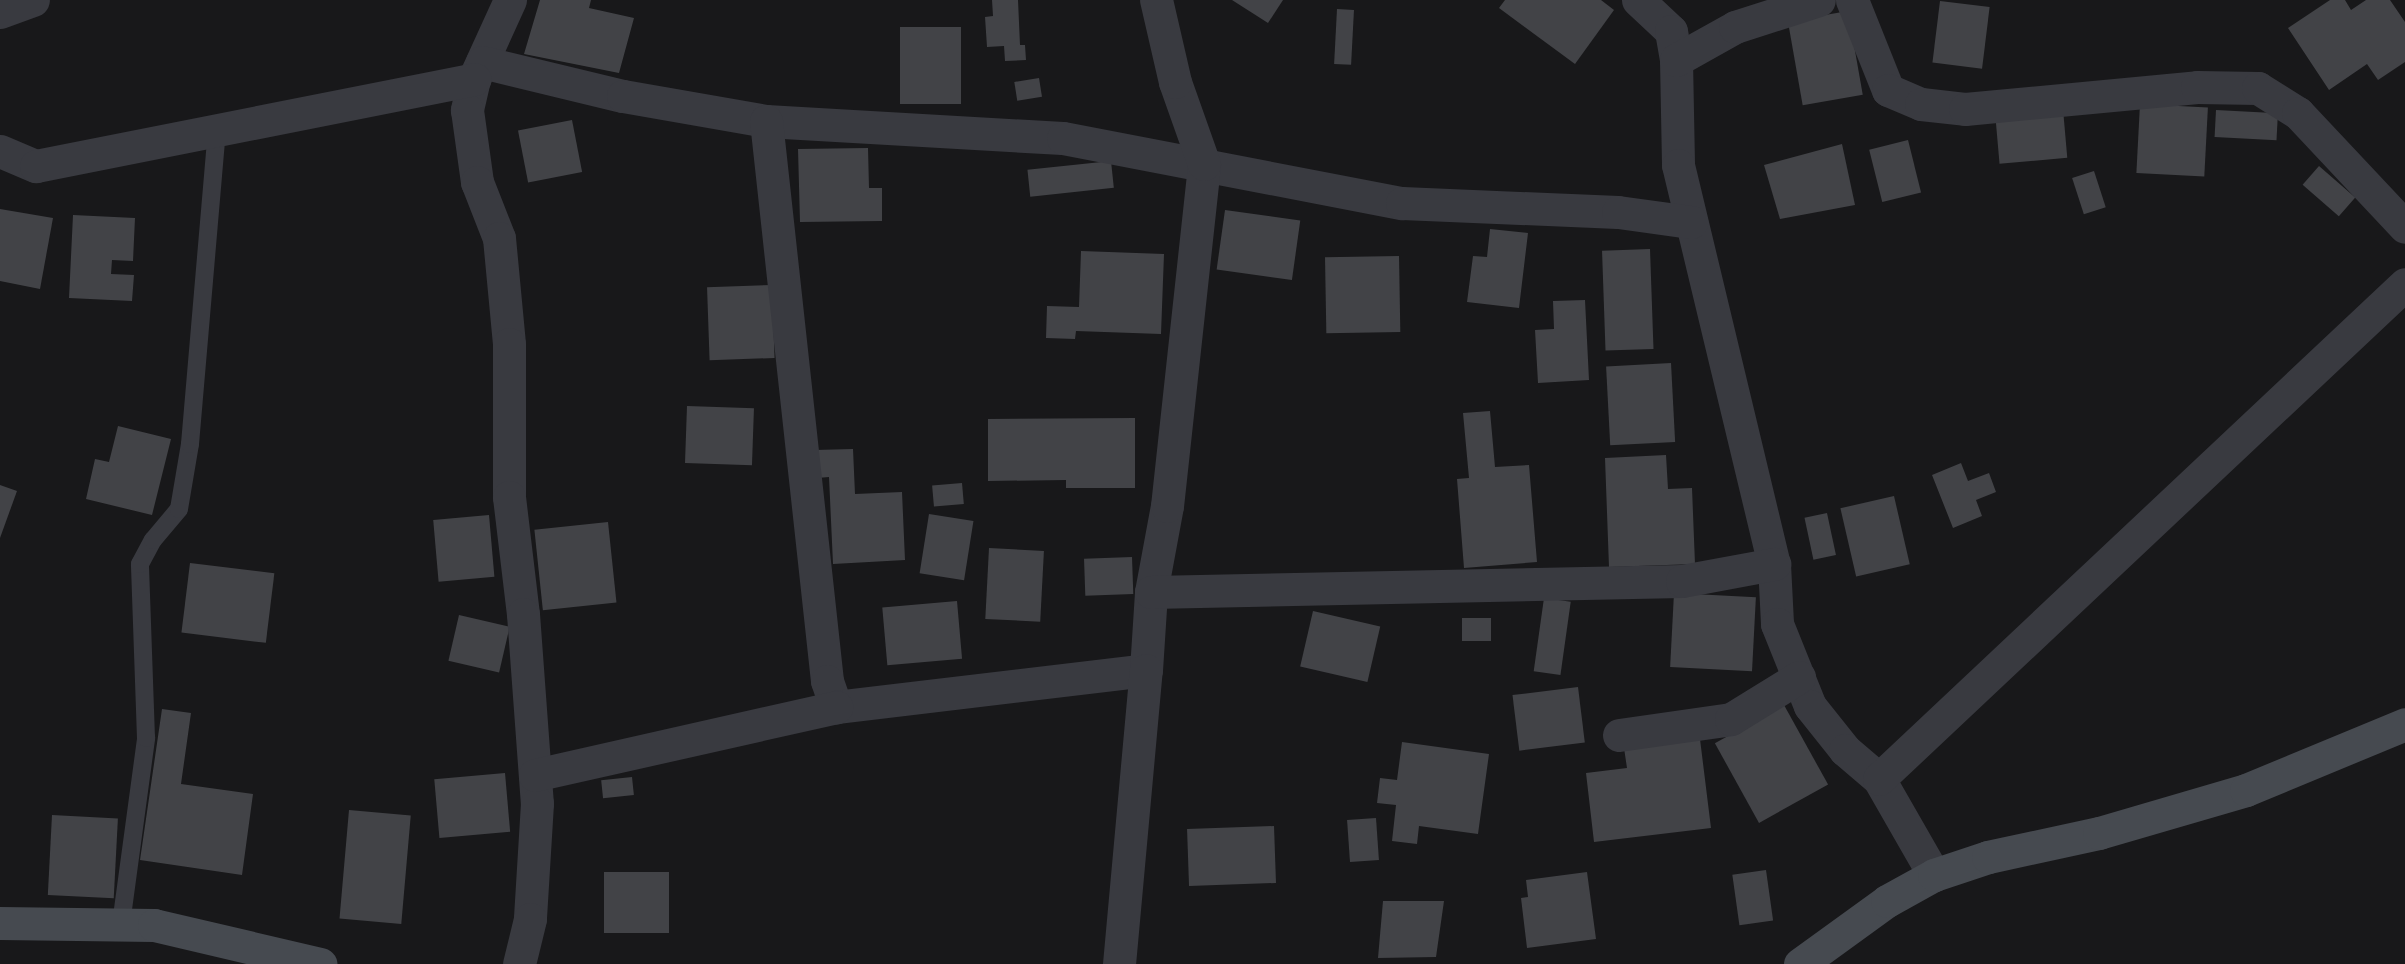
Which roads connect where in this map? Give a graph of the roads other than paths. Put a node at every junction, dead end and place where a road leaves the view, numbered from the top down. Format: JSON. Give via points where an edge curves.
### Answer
{"nodes":[{"id":1,"x":33,"y":0,"type":"edge"},
{"id":2,"x":510,"y":0,"type":"edge"},
{"id":3,"x":1156,"y":0,"type":"edge"},
{"id":4,"x":1638,"y":0,"type":"edge"},
{"id":5,"x":1819,"y":0,"type":"edge"},
{"id":6,"x":1852,"y":0,"type":"edge"},
{"id":7,"x":0,"y":12,"type":"edge"},
{"id":8,"x":1677,"y":60,"type":"junction"},
{"id":9,"x":478,"y":71,"type":"junction"},
{"id":10,"x":766,"y":121,"type":"junction"},
{"id":11,"x":217,"y":132,"type":"junction"},
{"id":12,"x":0,"y":151,"type":"edge"},
{"id":13,"x":1204,"y":164,"type":"junction"},
{"id":14,"x":1691,"y":222,"type":"junction"},
{"id":15,"x":2405,"y":227,"type":"edge"},
{"id":16,"x":2405,"y":284,"type":"edge"},
{"id":17,"x":1774,"y":564,"type":"junction"},
{"id":18,"x":1151,"y":592,"type":"junction"},
{"id":19,"x":1146,"y":670,"type":"junction"},
{"id":20,"x":1799,"y":677,"type":"junction"},
{"id":21,"x":836,"y":707,"type":"junction"},
{"id":22,"x":2405,"y":724,"type":"edge"},
{"id":23,"x":1619,"y":735,"type":"dead end"},
{"id":24,"x":535,"y":775,"type":"junction"},
{"id":25,"x":1879,"y":779,"type":"junction"},
{"id":26,"x":1934,"y":875,"type":"junction"},
{"id":27,"x":0,"y":923,"type":"edge"},
{"id":28,"x":120,"y":924,"type":"junction"},
{"id":29,"x":320,"y":964,"type":"edge"},
{"id":30,"x":519,"y":964,"type":"edge"},
{"id":31,"x":1119,"y":964,"type":"edge"},
{"id":32,"x":1800,"y":964,"type":"edge"}],
"edges":[{"from":1,"to":7,"type":"street"},
{"from":2,"to":9,"type":"street"},
{"from":3,"to":13,"type":"street","via":[[1175,82]]},
{"from":4,"to":8,"type":"street","via":[[1671,31]]},
{"from":5,"to":8,"type":"street","via":[[1735,27]]},
{"from":6,"to":15,"type":"street","via":[[1888,90],[1921,104],[1965,109],[2197,87],[2258,88],[2298,113]]},
{"from":8,"to":14,"type":"street","via":[[1678,165]]},
{"from":9,"to":10,"type":"street"},
{"from":9,"to":11,"type":"street"},
{"from":9,"to":24,"type":"street","via":[[467,110],[469,145],[477,182],[499,238],[509,344],[509,497]]},
{"from":10,"to":13,"type":"street","via":[[1063,138]]},
{"from":10,"to":21,"type":"street","via":[[827,681]]},
{"from":11,"to":12,"type":"street","via":[[36,166]]},
{"from":11,"to":28,"type":"lane","via":[[190,444],[179,509],[153,540],[140,564],[146,738]]},
{"from":13,"to":14,"type":"street","via":[[1402,203],[1618,212]]},
{"from":13,"to":18,"type":"street","via":[[1167,506]]},
{"from":14,"to":17,"type":"street"},
{"from":16,"to":25,"type":"street"},
{"from":17,"to":18,"type":"street","via":[[1682,581]]},
{"from":17,"to":20,"type":"street","via":[[1777,624]]},
{"from":18,"to":19,"type":"street"},
{"from":19,"to":21,"type":"street"},
{"from":19,"to":31,"type":"street"},
{"from":20,"to":23,"type":"street","via":[[1731,719]]},
{"from":20,"to":25,"type":"street","via":[[1810,706],[1845,750]]},
{"from":21,"to":24,"type":"street"},
{"from":22,"to":26,"type":"street","via":[[2246,790],[2099,833],[1988,857]]},
{"from":24,"to":30,"type":"street","via":[[530,919]]},
{"from":25,"to":26,"type":"street"},
{"from":26,"to":32,"type":"street","via":[[1887,901]]},
{"from":27,"to":28,"type":"street"},
{"from":28,"to":29,"type":"street","via":[[154,925]]}]}
